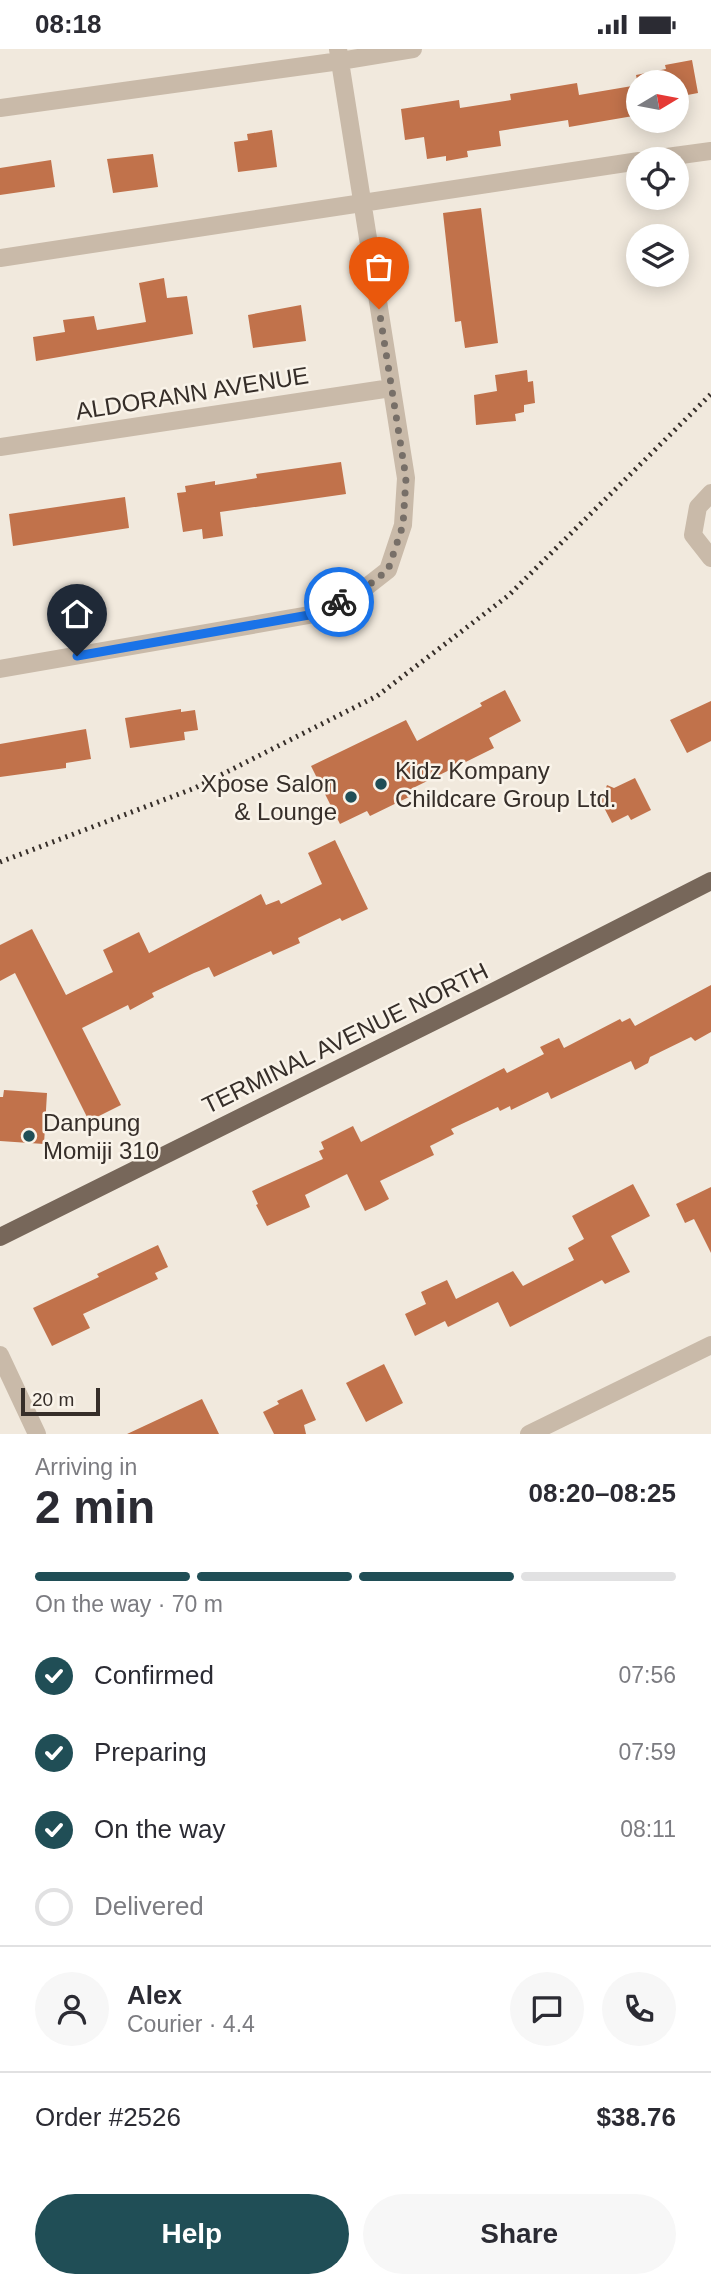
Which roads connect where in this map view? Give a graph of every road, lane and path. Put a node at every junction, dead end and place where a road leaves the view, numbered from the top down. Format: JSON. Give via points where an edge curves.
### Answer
{"nodes":[{"id":1,"x":413,"y":49,"type":"edge"},
{"id":2,"x":339,"y":55,"type":"edge"},
{"id":3,"x":0,"y":108,"type":"edge"},
{"id":4,"x":711,"y":151,"type":"edge"},
{"id":5,"x":689,"y":154,"type":"edge"},
{"id":6,"x":626,"y":163,"type":"edge"},
{"id":7,"x":362,"y":202,"type":"junction"},
{"id":8,"x":0,"y":258,"type":"edge"},
{"id":9,"x":391,"y":388,"type":"junction"},
{"id":10,"x":0,"y":447,"type":"edge"},
{"id":11,"x":711,"y":493,"type":"edge"},
{"id":12,"x":711,"y":558,"type":"edge"},
{"id":13,"x":0,"y":669,"type":"edge"},
{"id":14,"x":711,"y":881,"type":"edge"},
{"id":15,"x":0,"y":1237,"type":"edge"},
{"id":16,"x":711,"y":1345,"type":"edge"},
{"id":17,"x":0,"y":1355,"type":"edge"},
{"id":18,"x":37,"y":1434,"type":"edge"},
{"id":19,"x":529,"y":1434,"type":"edge"}],
"edges":[{"from":1,"to":2,"type":"street"},
{"from":2,"to":3,"type":"street"},
{"from":2,"to":7,"type":"street"},
{"from":4,"to":5,"type":"street"},
{"from":6,"to":7,"type":"street"},
{"from":7,"to":8,"type":"street"},
{"from":7,"to":9,"type":"street"},
{"from":9,"to":10,"type":"street","name":"ALDORANN AVENUE"},
{"from":9,"to":13,"type":"street","via":[[406,478],[403,525],[388,570],[356,595],[309,615]]},
{"from":11,"to":12,"type":"street","via":[[698,506],[694,535]]},
{"from":14,"to":15,"type":"main road","name":"TERMINAL AVENUE NORTH"},
{"from":16,"to":19,"type":"street"},
{"from":17,"to":18,"type":"street"}]}
